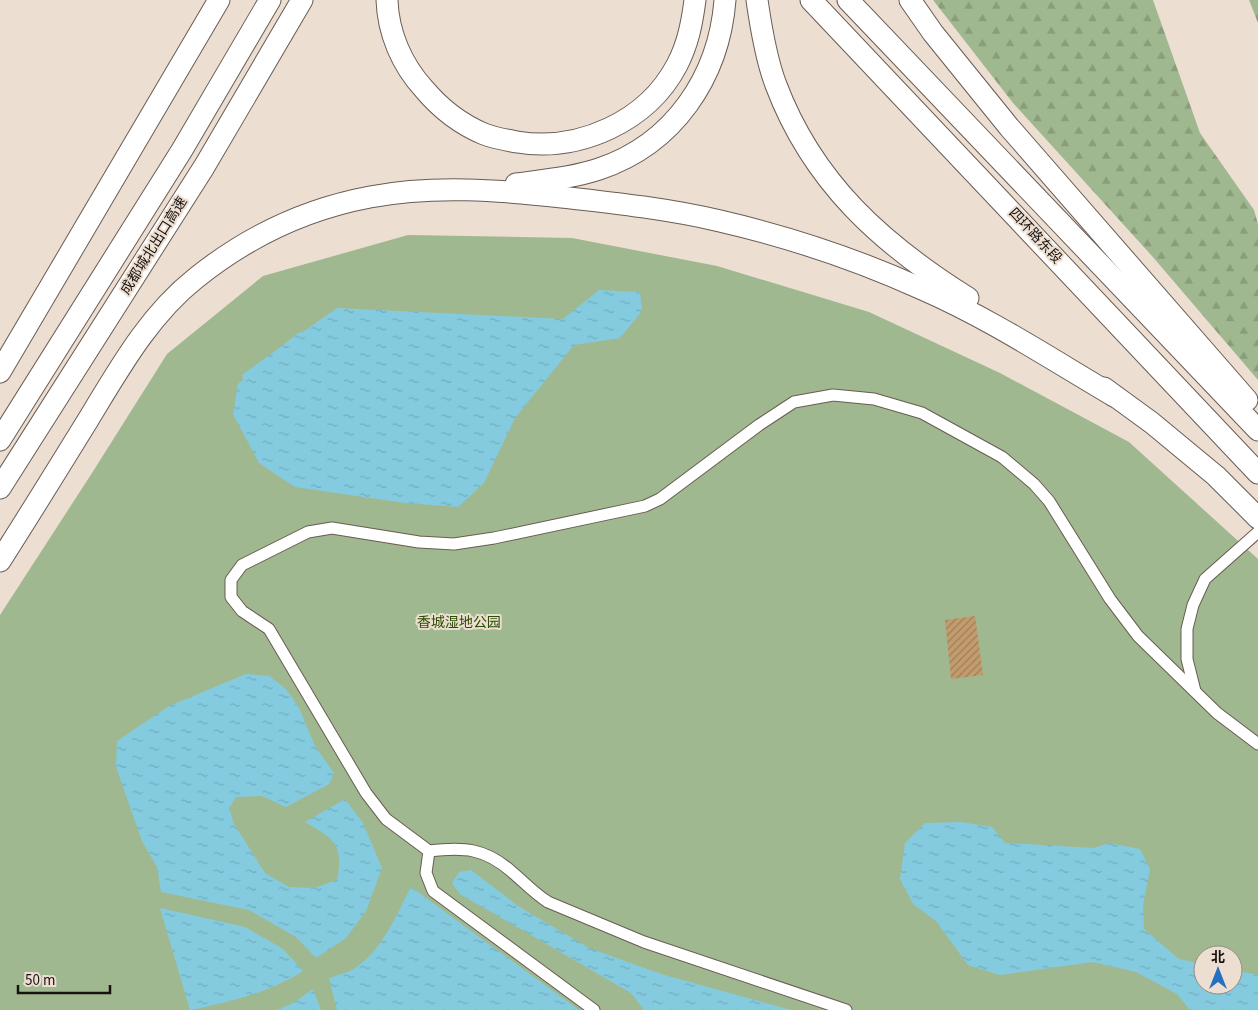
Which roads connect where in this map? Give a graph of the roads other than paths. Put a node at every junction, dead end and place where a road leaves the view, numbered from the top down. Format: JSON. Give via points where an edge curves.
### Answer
{"nodes":[{"id":1,"x":211,"y":0,"type":"edge"},
{"id":2,"x":219,"y":0,"type":"edge"},
{"id":3,"x":270,"y":0,"type":"edge"},
{"id":4,"x":302,"y":0,"type":"edge"},
{"id":5,"x":387,"y":0,"type":"edge"},
{"id":6,"x":695,"y":0,"type":"edge"},
{"id":7,"x":756,"y":0,"type":"edge"},
{"id":8,"x":811,"y":0,"type":"edge"},
{"id":9,"x":848,"y":0,"type":"edge"},
{"id":10,"x":910,"y":0,"type":"edge"},
{"id":11,"x":724,"y":8,"type":"edge"},
{"id":12,"x":181,"y":63,"type":"junction"},
{"id":13,"x":454,"y":190,"type":"junction"},
{"id":14,"x":0,"y":372,"type":"edge"},
{"id":15,"x":1114,"y":396,"type":"junction"},
{"id":16,"x":1258,"y":413,"type":"edge"},
{"id":17,"x":1258,"y":430,"type":"edge"},
{"id":18,"x":0,"y":440,"type":"edge"},
{"id":19,"x":1258,"y":473,"type":"edge"},
{"id":20,"x":0,"y":488,"type":"edge"},
{"id":21,"x":1258,"y":518,"type":"edge"},
{"id":22,"x":1258,"y":532,"type":"edge"},
{"id":23,"x":0,"y":561,"type":"edge"},
{"id":24,"x":1196,"y":692,"type":"junction"},
{"id":25,"x":1258,"y":744,"type":"edge"},
{"id":26,"x":429,"y":851,"type":"junction"},
{"id":27,"x":594,"y":1010,"type":"edge"},
{"id":28,"x":846,"y":1010,"type":"edge"}],
"edges":[{"from":1,"to":12,"type":"highway"},
{"from":2,"to":12,"type":"highway"},
{"from":3,"to":18,"type":"highway","name":"成都城北出口高速","via":[[176,159]]},
{"from":4,"to":20,"type":"highway","name":"成都城北出口高速","via":[[204,167]]},
{"from":5,"to":6,"type":"highway","via":[[393,36],[404,63],[437,104],[461,122],[485,134],[535,145],[582,139],[632,116],[661,89],[676,66],[692,25]]},
{"from":7,"to":15,"type":"highway","via":[[776,84],[799,135],[852,206],[883,237],[933,275],[1067,360]]},
{"from":8,"to":19,"type":"highway","name":"四环路东段"},
{"from":9,"to":17,"type":"highway","name":"四环路东段"},
{"from":10,"to":16,"type":"highway","via":[[1009,126]]},
{"from":11,"to":13,"type":"highway","via":[[713,59],[700,86],[667,128],[648,143],[599,169],[556,179]]},
{"from":12,"to":14,"type":"highway"},
{"from":13,"to":15,"type":"highway","via":[[522,193],[632,206],[721,221],[779,237],[869,267],[925,290],[1001,328]]},
{"from":13,"to":23,"type":"highway","via":[[372,197],[305,215],[254,239],[195,278],[137,340]]},
{"from":15,"to":21,"type":"highway","via":[[1216,476]]},
{"from":22,"to":24,"type":"street","via":[[1205,579],[1193,605],[1187,629],[1187,659]]},
{"from":24,"to":25,"type":"street","via":[[1217,713]]},
{"from":24,"to":26,"type":"street","via":[[1138,636],[1110,599],[1049,501],[1002,457],[922,413],[874,399],[833,395],[794,402],[660,499],[645,506],[454,544],[419,542],[332,528],[308,532],[242,565],[231,580],[231,597],[242,611],[269,629],[366,793],[386,819]]},
{"from":26,"to":27,"type":"street","via":[[426,873],[433,891]]},
{"from":26,"to":28,"type":"street","via":[[451,848],[487,854],[548,902],[644,942]]}]}
